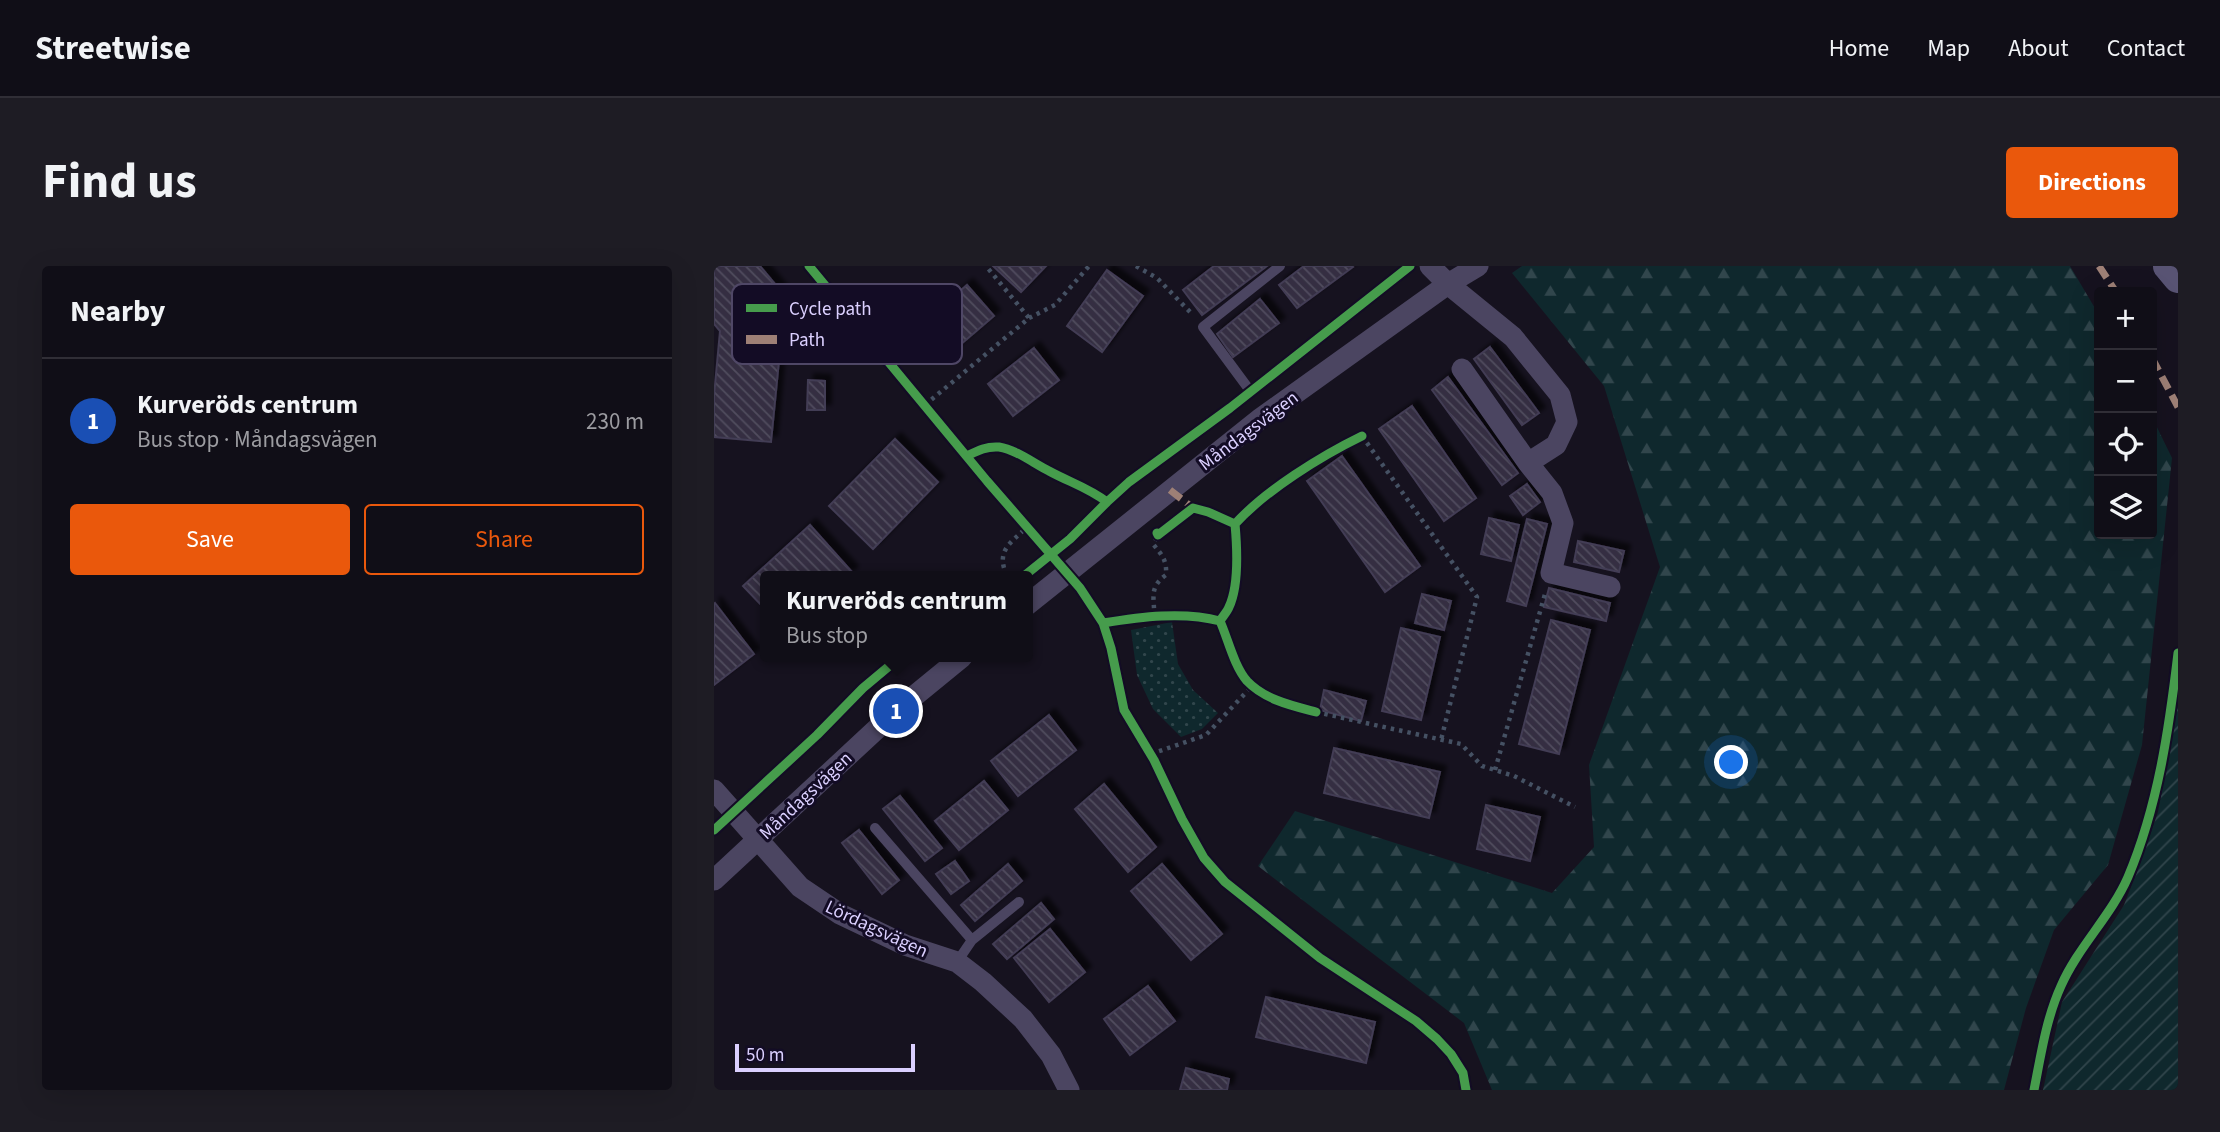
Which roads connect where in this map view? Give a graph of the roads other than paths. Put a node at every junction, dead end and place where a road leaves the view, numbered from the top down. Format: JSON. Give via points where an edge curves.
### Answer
{"nodes":[{"id":1,"x":1280,"y":266,"type":"edge"},
{"id":2,"x":1430,"y":266,"type":"edge"},
{"id":3,"x":1478,"y":266,"type":"edge"},
{"id":4,"x":2168,"y":266,"type":"edge"},
{"id":5,"x":2178,"y":278,"type":"edge"},
{"id":6,"x":1448,"y":284,"type":"junction"},
{"id":7,"x":1462,"y":369,"type":"dead end"},
{"id":8,"x":1251,"y":391,"type":"dead end"},
{"id":9,"x":1528,"y":463,"type":"junction"},
{"id":10,"x":1610,"y":587,"type":"dead end"},
{"id":11,"x":1033,"y":600,"type":"edge"},
{"id":12,"x":956,"y":662,"type":"edge"},
{"id":13,"x":714,"y":790,"type":"edge"},
{"id":14,"x":875,"y":828,"type":"dead end"},
{"id":15,"x":757,"y":839,"type":"junction"},
{"id":16,"x":714,"y":880,"type":"edge"},
{"id":17,"x":1019,"y":902,"type":"dead end"},
{"id":18,"x":972,"y":940,"type":"junction"},
{"id":19,"x":957,"y":962,"type":"junction"},
{"id":20,"x":1069,"y":1090,"type":"edge"}],
"edges":[{"from":1,"to":8,"type":"lane","via":[[1203,327]]},
{"from":2,"to":6,"type":"street"},
{"from":3,"to":6,"type":"street","name":"Måndagsvägen"},
{"from":4,"to":5,"type":"main road"},
{"from":6,"to":9,"type":"street","via":[[1513,337],[1560,395],[1567,422],[1562,433],[1556,445]]},
{"from":6,"to":11,"type":"street","name":"Måndagsvägen","via":[[1261,418]]},
{"from":7,"to":9,"type":"street"},
{"from":9,"to":10,"type":"street","via":[[1552,493],[1563,523],[1552,573]]},
{"from":12,"to":15,"type":"street","name":"Måndagsvägen"},
{"from":13,"to":15,"type":"street","name":"Lördagsvägen"},
{"from":14,"to":18,"type":"lane"},
{"from":15,"to":16,"type":"street","name":"Måndagsvägen"},
{"from":15,"to":19,"type":"street","name":"Lördagsvägen","via":[[800,887],[840,914],[905,945]]},
{"from":17,"to":18,"type":"lane"},
{"from":18,"to":19,"type":"lane"},
{"from":19,"to":20,"type":"street","name":"Lördagsvägen","via":[[1023,1019],[1051,1055]]}]}
